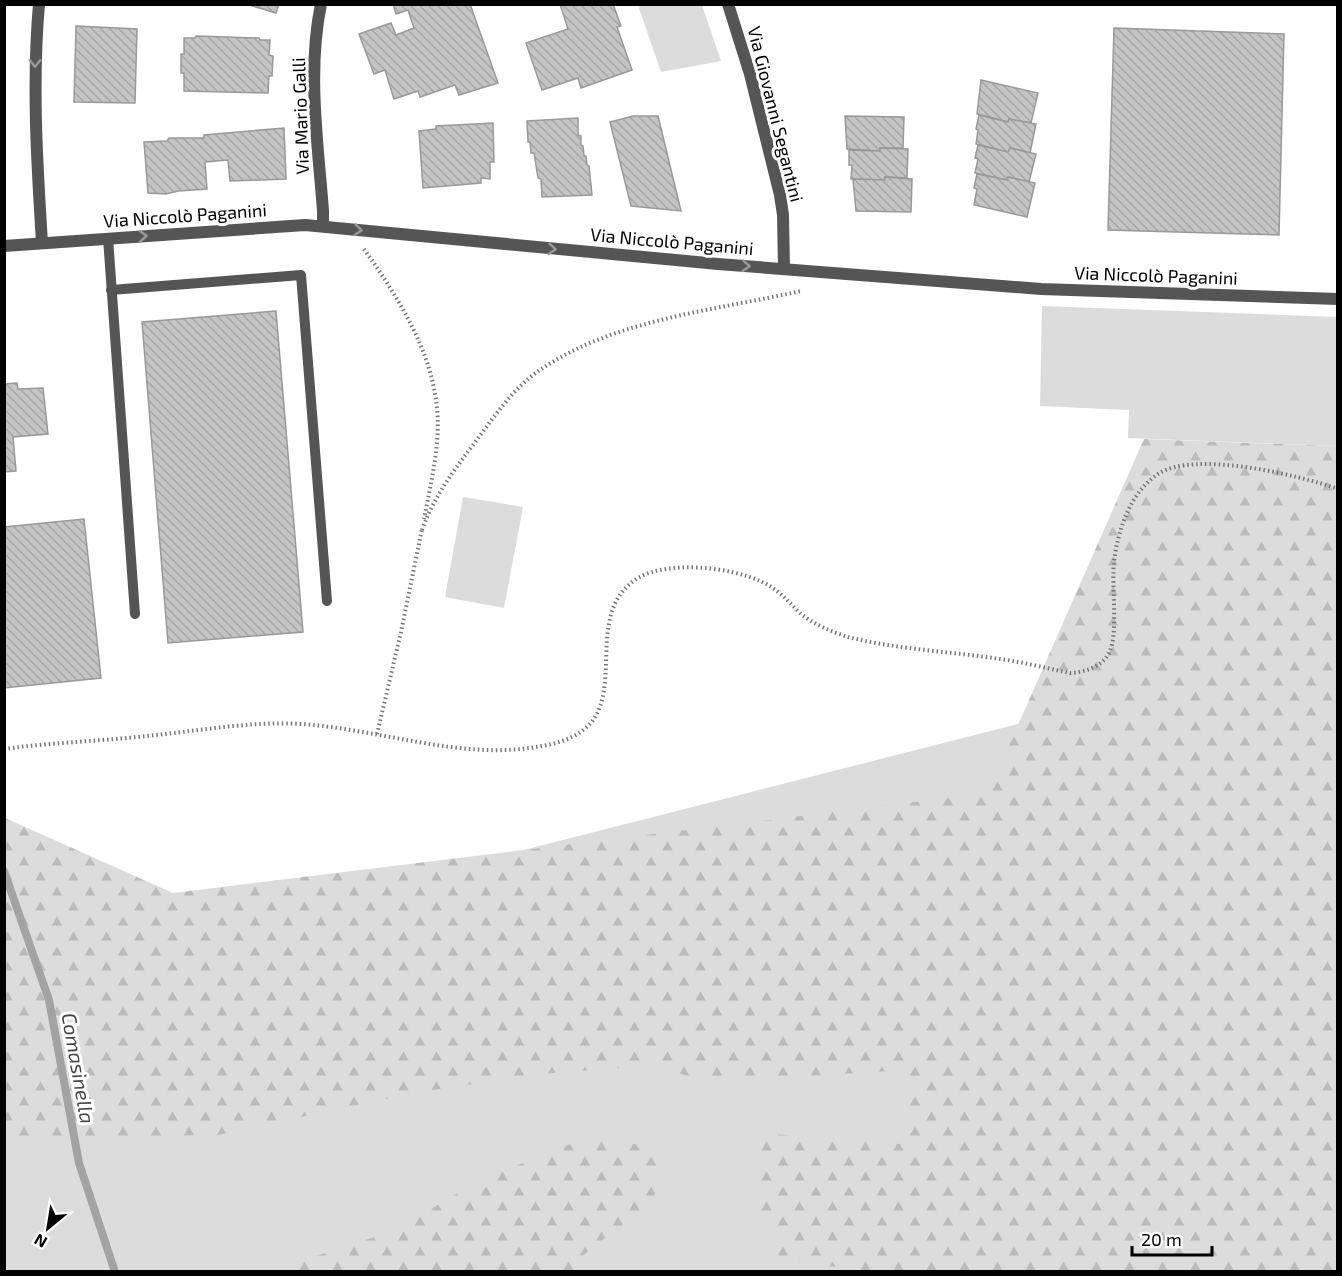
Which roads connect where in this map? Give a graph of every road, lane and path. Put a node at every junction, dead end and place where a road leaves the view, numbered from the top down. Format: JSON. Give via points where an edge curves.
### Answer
{"nodes":[{"id":1,"x":39,"y":4,"type":"edge"},
{"id":2,"x":321,"y":4,"type":"edge"},
{"id":3,"x":728,"y":4,"type":"edge"},
{"id":4,"x":323,"y":226,"type":"junction"},
{"id":5,"x":341,"y":228,"type":"junction"},
{"id":6,"x":108,"y":238,"type":"junction"},
{"id":7,"x":42,"y":243,"type":"junction"},
{"id":8,"x":4,"y":246,"type":"edge"},
{"id":9,"x":784,"y":269,"type":"junction"},
{"id":10,"x":111,"y":290,"type":"junction"},
{"id":11,"x":806,"y":290,"type":"dead end"},
{"id":12,"x":1338,"y":299,"type":"edge"},
{"id":13,"x":1338,"y":489,"type":"edge"},
{"id":14,"x":422,"y":530,"type":"junction"},
{"id":15,"x":327,"y":601,"type":"dead end"},
{"id":16,"x":135,"y":614,"type":"dead end"},
{"id":17,"x":377,"y":734,"type":"junction"},
{"id":18,"x":4,"y":749,"type":"edge"}],
"edges":[{"from":1,"to":7,"type":"street","one_way":true,"via":[[35,118]]},
{"from":2,"to":4,"type":"street","name":"Via Mario Galli","via":[[314,84]]},
{"from":3,"to":9,"type":"street","name":"Via Giovanni Segantini","via":[[780,195]]},
{"from":4,"to":5,"type":"street","name":"Via Niccolò Paganini"},
{"from":6,"to":4,"type":"street","name":"Via Niccolò Paganini","one_way":true},
{"from":5,"to":9,"type":"street","name":"Via Niccolò Paganini","one_way":true},
{"from":5,"to":14,"type":"path","via":[[358,240],[404,310],[433,381],[437,441]]},
{"from":6,"to":7,"type":"street","name":"Via Niccolò Paganini"},
{"from":6,"to":10,"type":"lane"},
{"from":7,"to":8,"type":"street","name":"Via Niccolò Paganini"},
{"from":9,"to":12,"type":"street","name":"Via Niccolò Paganini","via":[[1041,289]]},
{"from":10,"to":15,"type":"lane","via":[[301,275]]},
{"from":10,"to":16,"type":"lane"},
{"from":11,"to":14,"type":"path","via":[[602,336],[567,353],[532,376],[508,400],[437,495]]},
{"from":13,"to":17,"type":"path","via":[[1248,467],[1205,465],[1160,473],[1138,494],[1120,531],[1114,560],[1113,642],[1109,653],[1103,662],[1082,672],[845,636],[802,615],[763,582],[677,567],[637,579],[623,592],[612,611],[603,696],[597,716],[582,732],[538,747],[510,750],[476,750]]},
{"from":14,"to":17,"type":"path"},
{"from":17,"to":18,"type":"path","via":[[344,727],[247,724]]}]}
